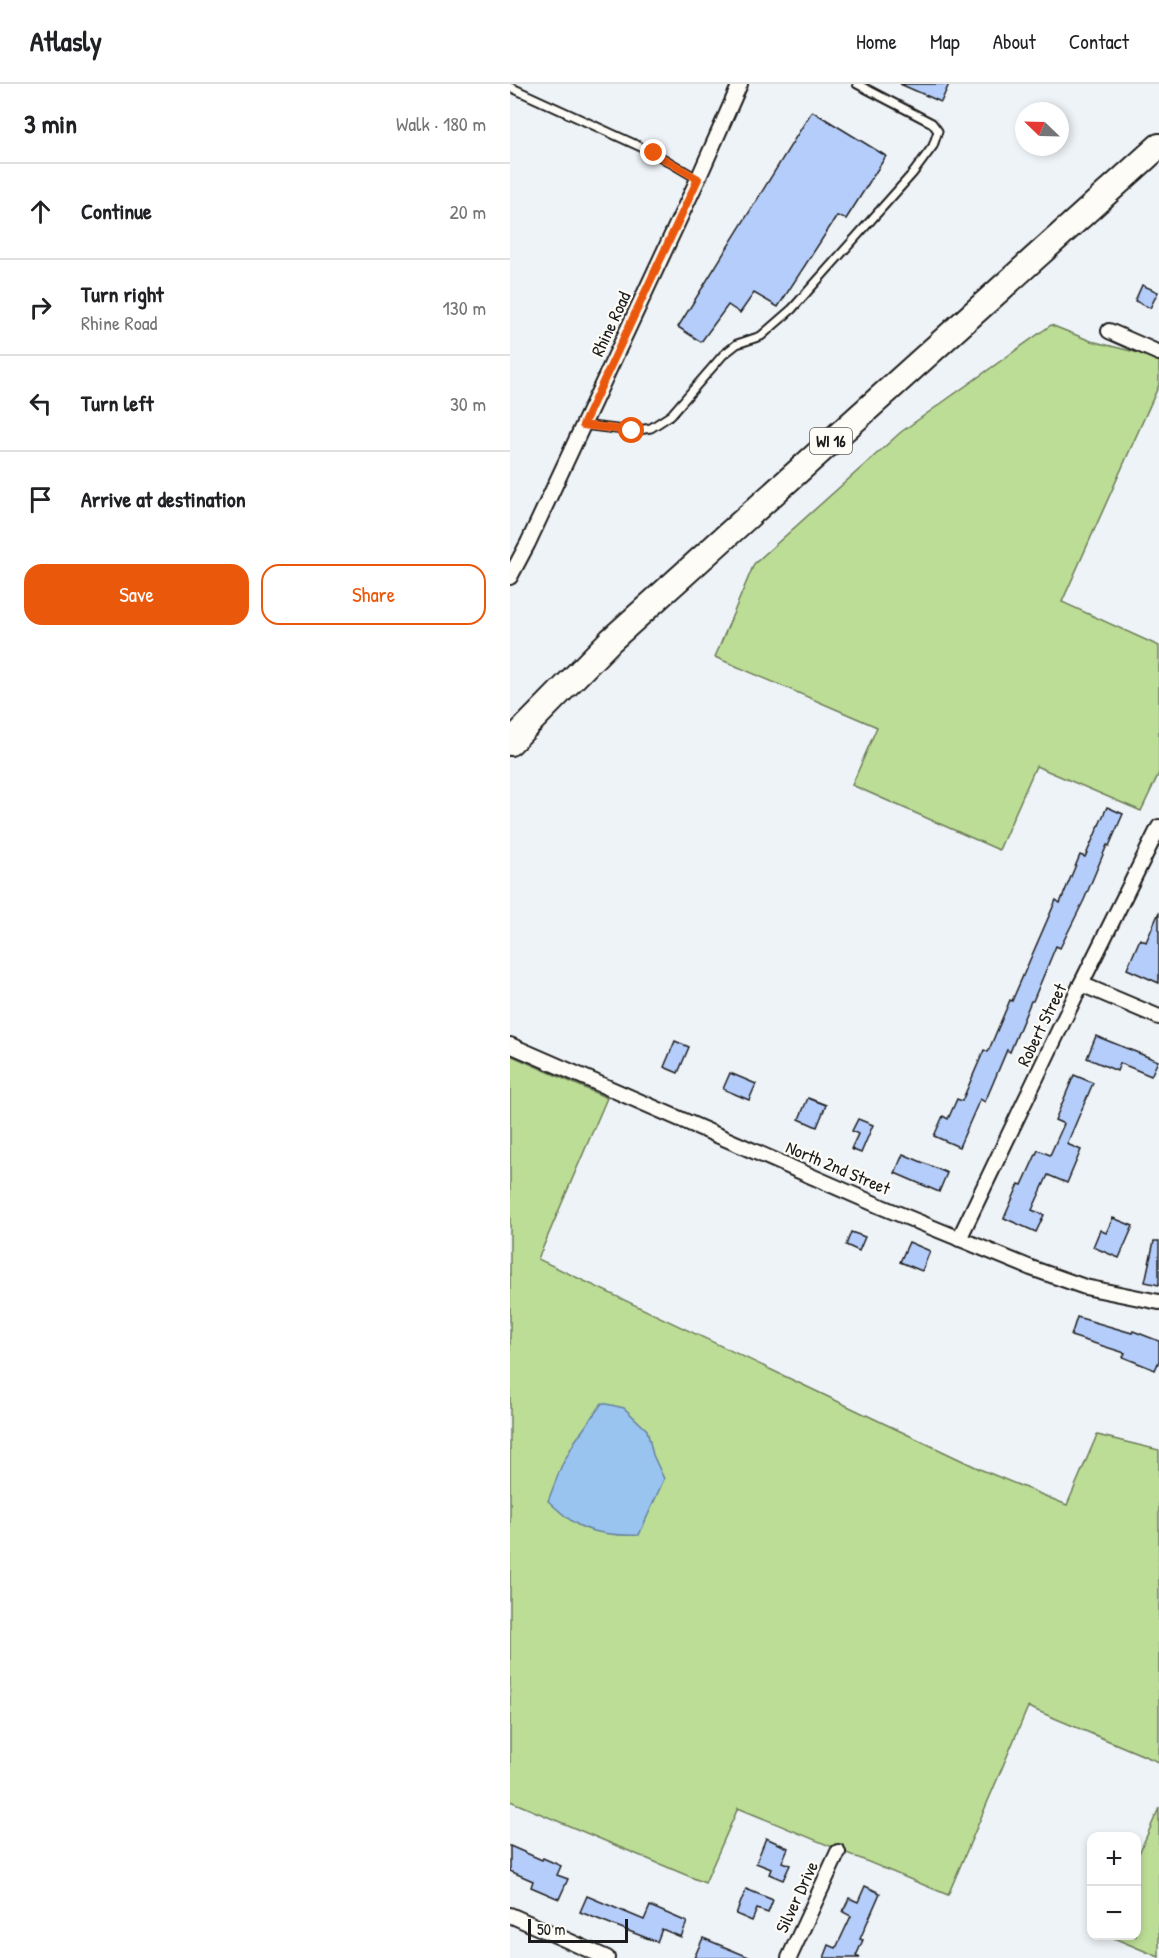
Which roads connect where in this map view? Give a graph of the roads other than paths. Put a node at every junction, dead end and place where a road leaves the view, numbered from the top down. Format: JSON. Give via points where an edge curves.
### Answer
{"nodes":[{"id":1,"x":740,"y":84,"type":"edge"},
{"id":2,"x":857,"y":84,"type":"edge"},
{"id":3,"x":510,"y":87,"type":"edge"},
{"id":4,"x":1159,"y":146,"type":"edge"},
{"id":5,"x":698,"y":179,"type":"junction"},
{"id":6,"x":1109,"y":331,"type":"dead end"},
{"id":7,"x":1159,"y":353,"type":"edge"},
{"id":8,"x":583,"y":425,"type":"junction"},
{"id":9,"x":510,"y":577,"type":"edge"},
{"id":10,"x":510,"y":743,"type":"edge"},
{"id":11,"x":1159,"y":827,"type":"edge"},
{"id":12,"x":1081,"y":984,"type":"junction"},
{"id":13,"x":1159,"y":1017,"type":"edge"},
{"id":14,"x":510,"y":1045,"type":"edge"},
{"id":15,"x":959,"y":1239,"type":"junction"},
{"id":16,"x":1159,"y":1302,"type":"edge"},
{"id":17,"x":838,"y":1852,"type":"dead end"},
{"id":18,"x":510,"y":1915,"type":"edge"},
{"id":19,"x":607,"y":1958,"type":"edge"},
{"id":20,"x":789,"y":1958,"type":"edge"}],
"edges":[{"from":1,"to":5,"type":"street","name":"Rhine Road"},
{"from":2,"to":8,"type":"lane","via":[[932,123],[938,131],[933,146],[914,173],[792,309],[761,336],[737,344],[723,355],[671,415],[651,428],[632,431]]},
{"from":3,"to":5,"type":"lane","via":[[654,153]]},
{"from":4,"to":10,"type":"highway","number":"WI 16","via":[[611,640]]},
{"from":5,"to":8,"type":"street","name":"Rhine Road"},
{"from":6,"to":7,"type":"street"},
{"from":8,"to":9,"type":"street","name":"Rhine Road"},
{"from":11,"to":12,"type":"street","name":"Robert Street"},
{"from":12,"to":13,"type":"street"},
{"from":12,"to":15,"type":"street","name":"Robert Street"},
{"from":14,"to":15,"type":"street","name":"North 2nd Street"},
{"from":15,"to":16,"type":"street","name":"North 2nd Street","via":[[1085,1287]]},
{"from":17,"to":20,"type":"street","name":"Silver Drive"},
{"from":18,"to":19,"type":"street"}]}
